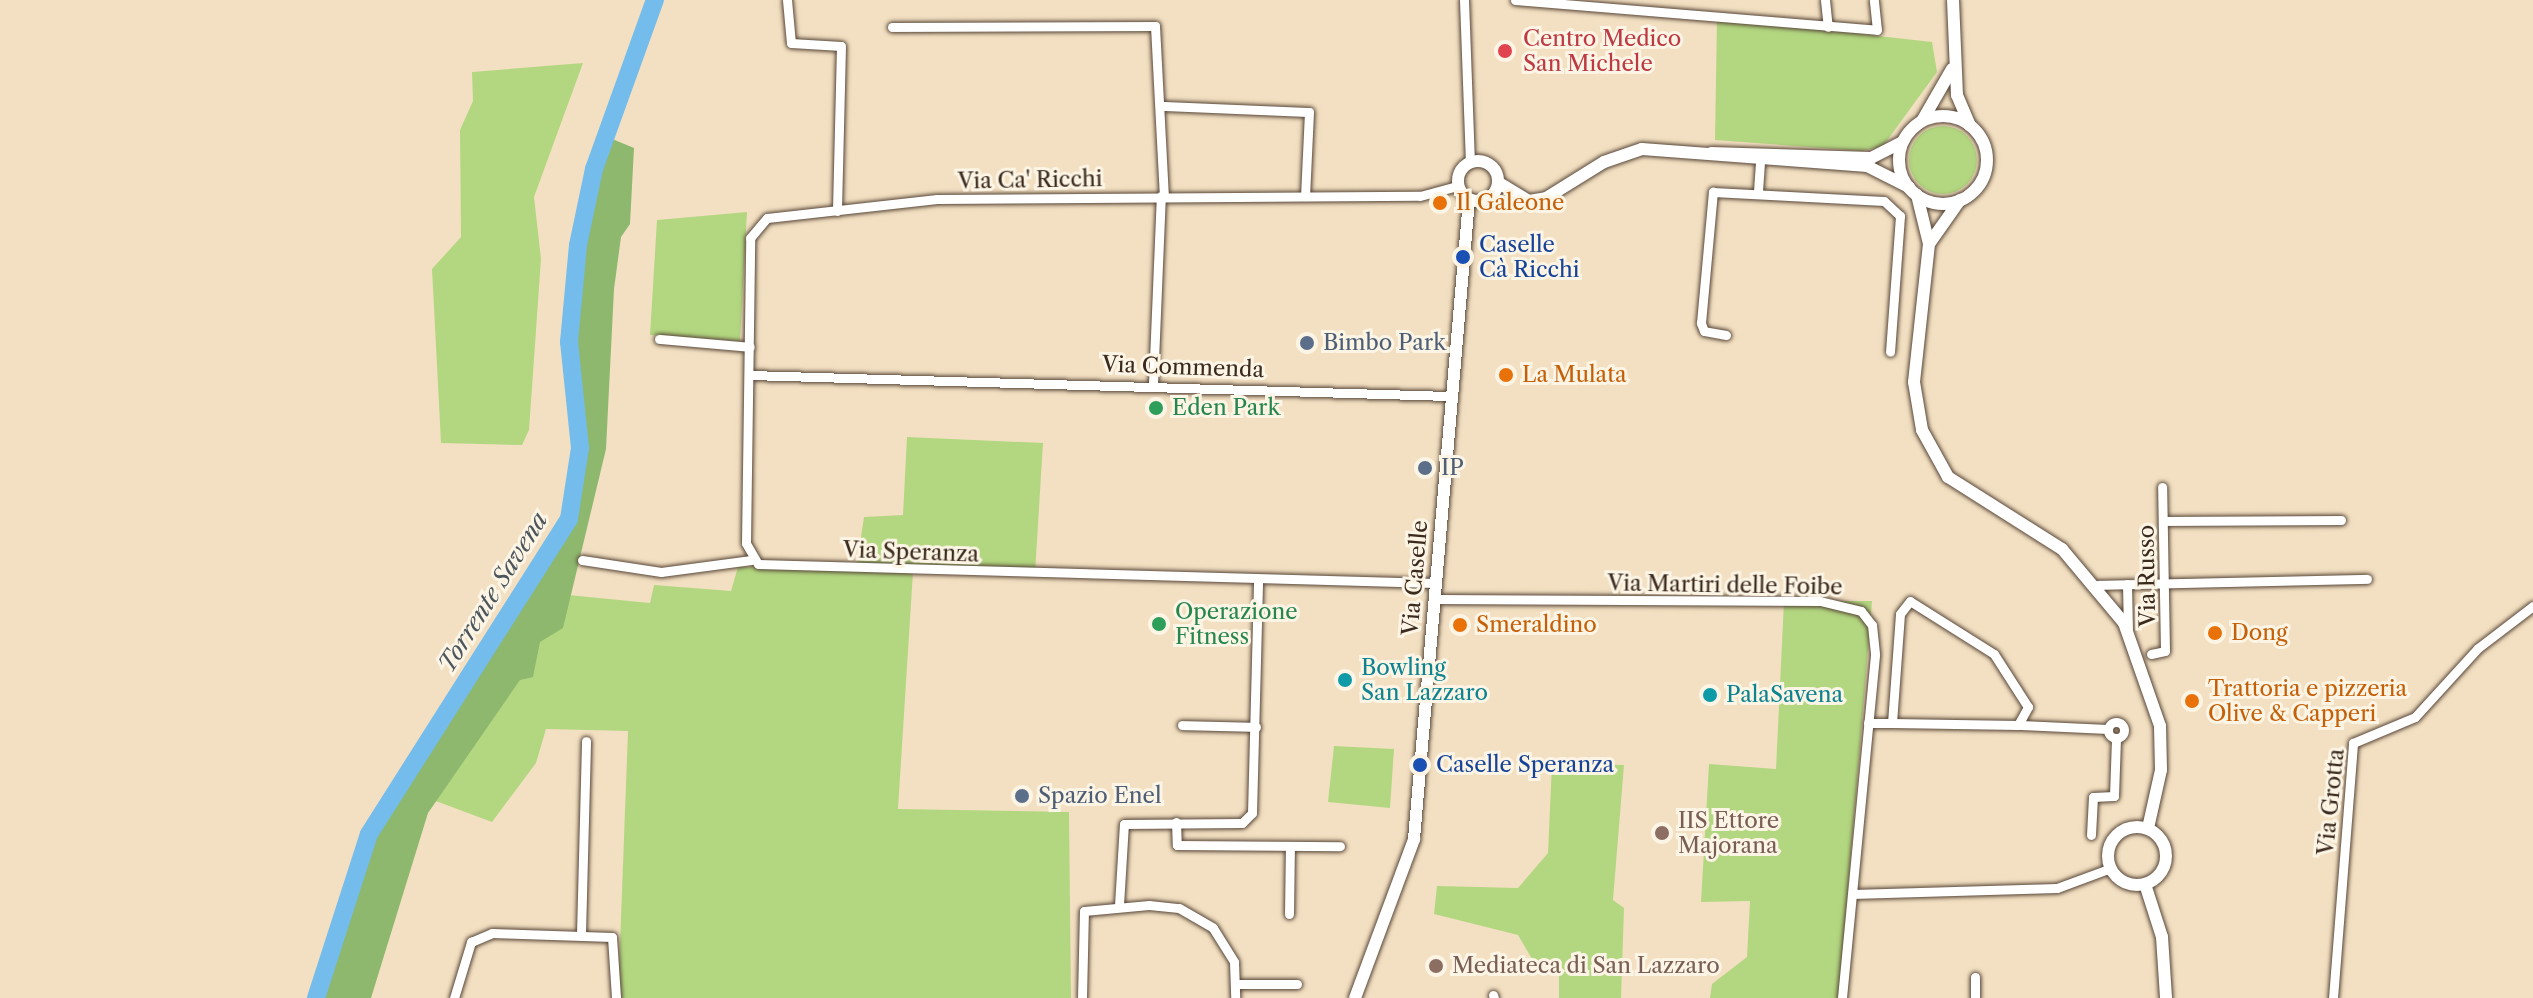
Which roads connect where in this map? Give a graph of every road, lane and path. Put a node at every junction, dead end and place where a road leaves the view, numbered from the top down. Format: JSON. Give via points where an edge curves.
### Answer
{"nodes":[{"id":1,"x":787,"y":0,"type":"edge"},
{"id":2,"x":1464,"y":0,"type":"edge"},
{"id":3,"x":1515,"y":0,"type":"edge"},
{"id":4,"x":1825,"y":0,"type":"edge"},
{"id":5,"x":1874,"y":0,"type":"edge"},
{"id":6,"x":1953,"y":0,"type":"edge"},
{"id":7,"x":892,"y":27,"type":"dead end"},
{"id":8,"x":1828,"y":27,"type":"junction"},
{"id":9,"x":1953,"y":66,"type":"junction"},
{"id":10,"x":1163,"y":106,"type":"junction"},
{"id":11,"x":1922,"y":121,"type":"junction"},
{"id":12,"x":1970,"y":125,"type":"junction"},
{"id":13,"x":1902,"y":142,"type":"junction"},
{"id":14,"x":1711,"y":153,"type":"junction"},
{"id":15,"x":1760,"y":161,"type":"junction"},
{"id":16,"x":1470,"y":163,"type":"junction"},
{"id":17,"x":1499,"y":183,"type":"junction"},
{"id":18,"x":1457,"y":186,"type":"junction"},
{"id":19,"x":1758,"y":191,"type":"junction"},
{"id":20,"x":1913,"y":191,"type":"junction"},
{"id":21,"x":1162,"y":196,"type":"junction"},
{"id":22,"x":1305,"y":196,"type":"junction"},
{"id":23,"x":1514,"y":196,"type":"junction"},
{"id":24,"x":1488,"y":198,"type":"junction"},
{"id":25,"x":1469,"y":200,"type":"junction"},
{"id":26,"x":1960,"y":200,"type":"junction"},
{"id":27,"x":837,"y":211,"type":"junction"},
{"id":28,"x":1929,"y":244,"type":"junction"},
{"id":29,"x":1726,"y":335,"type":"dead end"},
{"id":30,"x":659,"y":339,"type":"dead end"},
{"id":31,"x":750,"y":347,"type":"junction"},
{"id":32,"x":1890,"y":352,"type":"dead end"},
{"id":33,"x":750,"y":375,"type":"junction"},
{"id":34,"x":1153,"y":384,"type":"junction"},
{"id":35,"x":1450,"y":396,"type":"junction"},
{"id":36,"x":2162,"y":487,"type":"dead end"},
{"id":37,"x":2341,"y":520,"type":"dead end"},
{"id":38,"x":2164,"y":521,"type":"junction"},
{"id":39,"x":582,"y":560,"type":"dead end"},
{"id":40,"x":751,"y":560,"type":"junction"},
{"id":41,"x":1258,"y":579,"type":"junction"},
{"id":42,"x":2167,"y":579,"type":"junction"},
{"id":43,"x":2367,"y":579,"type":"dead end"},
{"id":44,"x":1435,"y":583,"type":"junction"},
{"id":45,"x":2127,"y":584,"type":"junction"},
{"id":46,"x":2098,"y":585,"type":"junction"},
{"id":47,"x":1433,"y":599,"type":"junction"},
{"id":48,"x":2533,"y":606,"type":"edge"},
{"id":49,"x":2128,"y":630,"type":"junction"},
{"id":50,"x":2151,"y":654,"type":"dead end"},
{"id":51,"x":1868,"y":723,"type":"junction"},
{"id":52,"x":1892,"y":723,"type":"junction"},
{"id":53,"x":1182,"y":725,"type":"dead end"},
{"id":54,"x":2018,"y":725,"type":"junction"},
{"id":55,"x":1256,"y":727,"type":"junction"},
{"id":56,"x":2108,"y":729,"type":"junction"},
{"id":57,"x":2116,"y":738,"type":"junction"},
{"id":58,"x":586,"y":741,"type":"dead end"},
{"id":59,"x":1176,"y":822,"type":"junction"},
{"id":60,"x":2148,"y":828,"type":"junction"},
{"id":61,"x":2091,"y":835,"type":"dead end"},
{"id":62,"x":1290,"y":846,"type":"junction"},
{"id":63,"x":1340,"y":846,"type":"dead end"},
{"id":64,"x":2111,"y":868,"type":"junction"},
{"id":65,"x":2145,"y":884,"type":"junction"},
{"id":66,"x":1852,"y":894,"type":"junction"},
{"id":67,"x":1119,"y":905,"type":"junction"},
{"id":68,"x":1289,"y":914,"type":"dead end"},
{"id":69,"x":581,"y":934,"type":"junction"},
{"id":70,"x":1975,"y":977,"type":"dead end"},
{"id":71,"x":1237,"y":984,"type":"junction"},
{"id":72,"x":1297,"y":984,"type":"dead end"},
{"id":73,"x":454,"y":998,"type":"edge"},
{"id":74,"x":616,"y":998,"type":"edge"},
{"id":75,"x":1082,"y":998,"type":"edge"},
{"id":76,"x":1235,"y":998,"type":"edge"},
{"id":77,"x":1355,"y":998,"type":"edge"},
{"id":78,"x":1842,"y":998,"type":"edge"},
{"id":79,"x":1975,"y":998,"type":"edge"},
{"id":80,"x":2166,"y":998,"type":"edge"},
{"id":81,"x":2333,"y":998,"type":"edge"}],
"edges":[{"from":1,"to":27,"type":"street","via":[[791,43],[841,46]]},
{"from":2,"to":16,"type":"street"},
{"from":3,"to":8,"type":"street"},
{"from":4,"to":8,"type":"street"},
{"from":5,"to":8,"type":"street","via":[[1877,30]]},
{"from":6,"to":9,"type":"street"},
{"from":7,"to":10,"type":"street","via":[[1155,26]]},
{"from":9,"to":11,"type":"street"},
{"from":9,"to":12,"type":"street"},
{"from":10,"to":21,"type":"street"},
{"from":10,"to":22,"type":"street","via":[[1309,112]]},
{"from":11,"to":12,"type":"street","via":[[1945,116]]},
{"from":11,"to":13,"type":"street"},
{"from":12,"to":26,"type":"street","via":[[1981,138],[1986,167]]},
{"from":13,"to":14,"type":"street","via":[[1859,159],[1751,149]]},
{"from":13,"to":20,"type":"street","via":[[1899,162]]},
{"from":14,"to":15,"type":"street"},
{"from":14,"to":23,"type":"street","via":[[1634,151],[1546,198]]},
{"from":15,"to":19,"type":"street"},
{"from":15,"to":20,"type":"street","via":[[1858,165]]},
{"from":16,"to":17,"type":"street","via":[[1493,167]]},
{"from":16,"to":18,"type":"street"},
{"from":17,"to":23,"type":"street"},
{"from":17,"to":24,"type":"street"},
{"from":18,"to":22,"type":"street","name":"Via Ca' Ricchi","via":[[1420,196]]},
{"from":18,"to":25,"type":"street"},
{"from":19,"to":29,"type":"street","via":[[1711,195],[1701,323],[1704,331]]},
{"from":19,"to":32,"type":"street","via":[[1884,201],[1899,210]]},
{"from":20,"to":26,"type":"street"},
{"from":20,"to":28,"type":"street"},
{"from":21,"to":22,"type":"street","name":"Via Ca' Ricchi"},
{"from":21,"to":27,"type":"street","name":"Via Ca' Ricchi","via":[[955,198]]},
{"from":21,"to":34,"type":"street"},
{"from":23,"to":24,"type":"street"},
{"from":24,"to":25,"type":"street"},
{"from":25,"to":35,"type":"street","name":"Via Caselle"},
{"from":26,"to":28,"type":"street"},
{"from":27,"to":31,"type":"street","name":"Via Ca' Ricchi","via":[[758,224],[750,238]]},
{"from":28,"to":46,"type":"street","via":[[1914,382],[1935,458],[1958,485],[2046,536]]},
{"from":30,"to":31,"type":"street"},
{"from":31,"to":33,"type":"street"},
{"from":33,"to":34,"type":"street","name":"Via Commenda"},
{"from":33,"to":40,"type":"street"},
{"from":34,"to":35,"type":"street","name":"Via Commenda"},
{"from":35,"to":44,"type":"street","name":"Via Caselle"},
{"from":36,"to":38,"type":"street","name":"Via Russo"},
{"from":37,"to":38,"type":"street"},
{"from":38,"to":42,"type":"street","name":"Via Russo"},
{"from":39,"to":40,"type":"street","name":"Via Speranza","via":[[661,572]]},
{"from":40,"to":41,"type":"street","name":"Via Speranza"},
{"from":41,"to":44,"type":"street","name":"Via Speranza"},
{"from":41,"to":55,"type":"street"},
{"from":42,"to":43,"type":"street"},
{"from":42,"to":45,"type":"street"},
{"from":42,"to":50,"type":"street","name":"Via Russo","via":[[2165,651]]},
{"from":44,"to":47,"type":"street","name":"Via Caselle"},
{"from":45,"to":46,"type":"street"},
{"from":45,"to":49,"type":"street"},
{"from":46,"to":49,"type":"street"},
{"from":47,"to":51,"type":"street","name":"Via Martiri delle Foibe","via":[[1849,605],[1867,617],[1875,639]]},
{"from":47,"to":77,"type":"street","name":"Via Caselle","via":[[1411,851]]},
{"from":48,"to":81,"type":"street","name":"Via Grotta","via":[[2478,648],[2415,717],[2353,743]]},
{"from":49,"to":60,"type":"street","via":[[2160,726],[2161,770]]},
{"from":51,"to":52,"type":"street"},
{"from":51,"to":66,"type":"street","name":"Via Martiri delle Foibe"},
{"from":52,"to":54,"type":"street"},
{"from":52,"to":54,"type":"street","via":[[1900,614],[1910,601],[1973,637],[2012,674],[2028,707]]},
{"from":53,"to":55,"type":"street"},
{"from":54,"to":56,"type":"street"},
{"from":55,"to":59,"type":"street","via":[[1248,819]]},
{"from":56,"to":57,"type":"street"},
{"from":56,"to":57,"type":"street","via":[[2124,726]]},
{"from":57,"to":61,"type":"street","via":[[2114,796],[2093,797]]},
{"from":58,"to":69,"type":"street"},
{"from":59,"to":62,"type":"street","via":[[1177,845]]},
{"from":59,"to":67,"type":"street","via":[[1121,826]]},
{"from":60,"to":64,"type":"street","via":[[2120,832],[2109,848]]},
{"from":60,"to":65,"type":"street","via":[[2166,854],[2161,872]]},
{"from":62,"to":63,"type":"street"},
{"from":62,"to":68,"type":"street"},
{"from":64,"to":65,"type":"street","via":[[2125,882]]},
{"from":64,"to":66,"type":"street","via":[[2057,888]]},
{"from":65,"to":80,"type":"street","via":[[2162,937]]},
{"from":66,"to":78,"type":"street","name":"Via Martiri delle Foibe"},
{"from":67,"to":71,"type":"street","via":[[1167,906],[1201,918],[1226,945]]},
{"from":67,"to":75,"type":"street","via":[[1092,907],[1083,915]]},
{"from":69,"to":73,"type":"street","via":[[474,938]]},
{"from":69,"to":74,"type":"street","via":[[616,941]]},
{"from":70,"to":79,"type":"street"},
{"from":71,"to":72,"type":"street"},
{"from":71,"to":76,"type":"street"}]}
